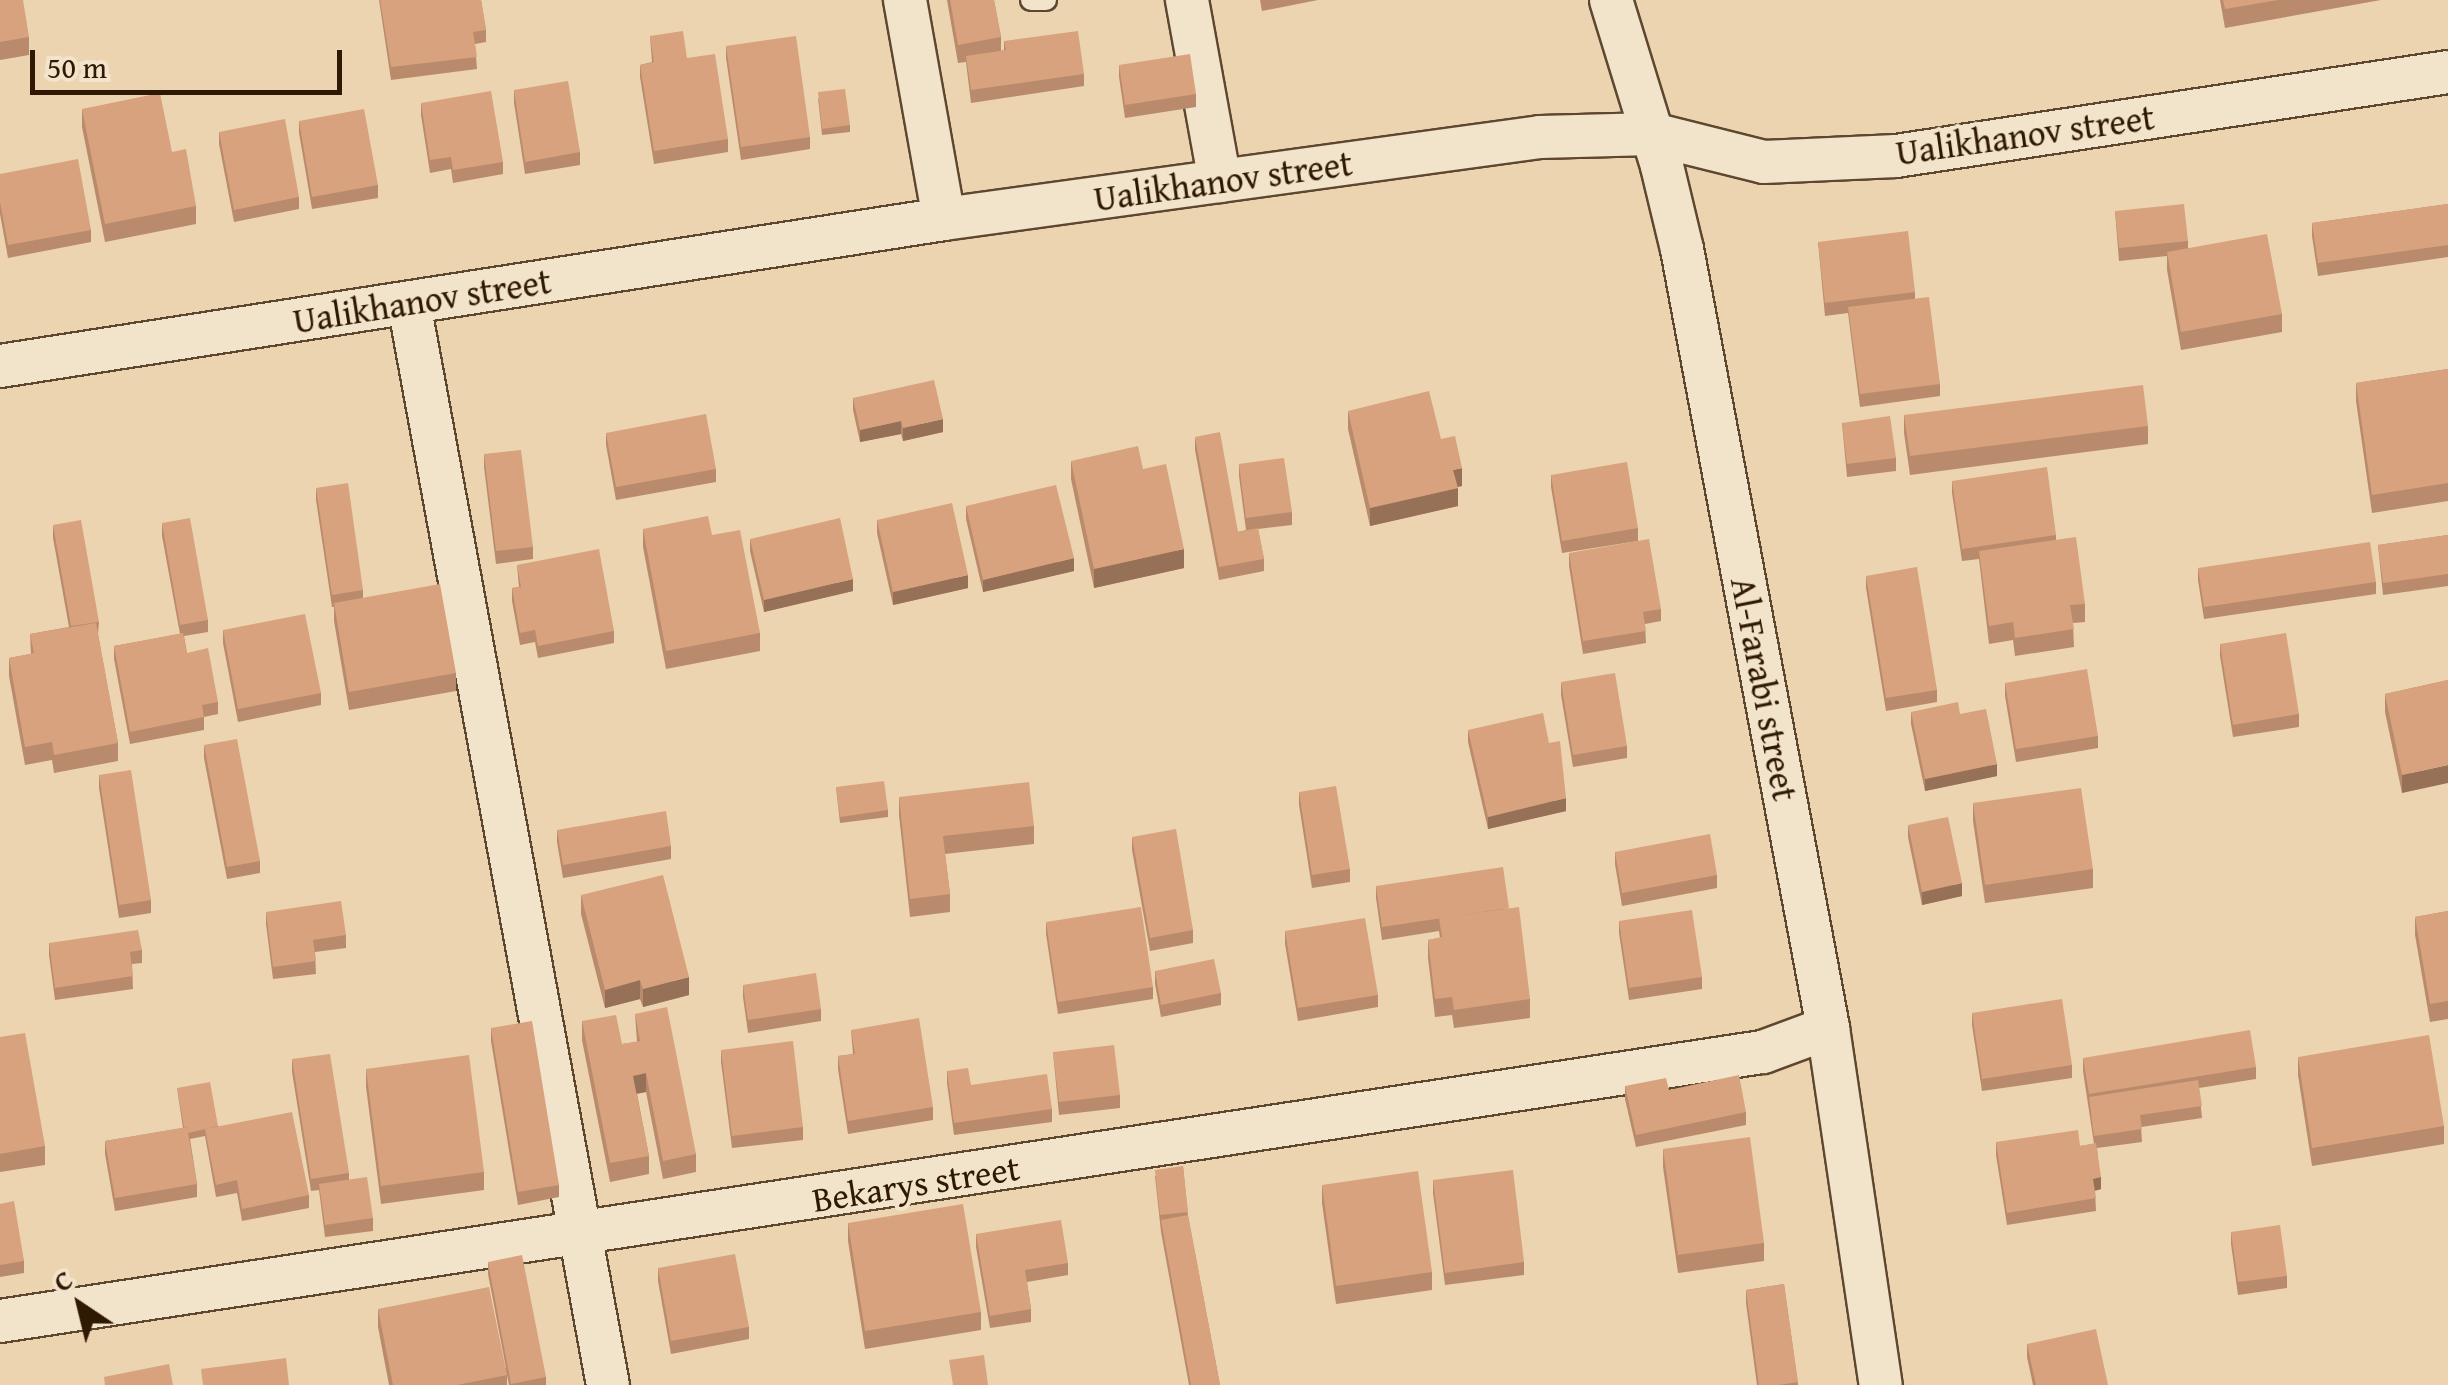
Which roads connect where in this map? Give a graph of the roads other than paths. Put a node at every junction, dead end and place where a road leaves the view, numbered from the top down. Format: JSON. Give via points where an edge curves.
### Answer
{"nodes":[{"id":1,"x":905,"y":0,"type":"edge"},
{"id":2,"x":1031,"y":0,"type":"edge"},
{"id":3,"x":1046,"y":0,"type":"edge"},
{"id":4,"x":1187,"y":0,"type":"edge"},
{"id":5,"x":1612,"y":0,"type":"edge"},
{"id":6,"x":2448,"y":72,"type":"edge"},
{"id":7,"x":1652,"y":134,"type":"junction"},
{"id":8,"x":1220,"y":181,"type":"junction"},
{"id":9,"x":944,"y":219,"type":"junction"},
{"id":10,"x":409,"y":304,"type":"junction"},
{"id":11,"x":0,"y":366,"type":"edge"},
{"id":12,"x":1828,"y":1028,"type":"junction"},
{"id":13,"x":582,"y":1236,"type":"junction"},
{"id":14,"x":0,"y":1321,"type":"edge"},
{"id":15,"x":608,"y":1385,"type":"edge"},
{"id":16,"x":1881,"y":1385,"type":"edge"}],
"edges":[{"from":1,"to":9,"type":"street"},
{"from":2,"to":3,"type":"lane"},
{"from":4,"to":8,"type":"street"},
{"from":5,"to":7,"type":"street","name":"Al-Farabi street"},
{"from":6,"to":7,"type":"street","name":"Ualikhanov street","via":[[1896,156],[1764,162]]},
{"from":7,"to":8,"type":"street","name":"Ualikhanov street","via":[[1540,138]]},
{"from":7,"to":12,"type":"street","name":"Al-Farabi street","via":[[1682,249]]},
{"from":8,"to":9,"type":"street","name":"Ualikhanov street"},
{"from":9,"to":10,"type":"street","name":"Ualikhanov street"},
{"from":10,"to":11,"type":"street","name":"Ualikhanov street"},
{"from":10,"to":13,"type":"street"},
{"from":12,"to":13,"type":"street","name":"Bekarys street","via":[[1763,1052]]},
{"from":12,"to":16,"type":"street","name":"Al-Farabi street"},
{"from":13,"to":14,"type":"street","name":"Bekarys street"},
{"from":13,"to":15,"type":"street"}]}
